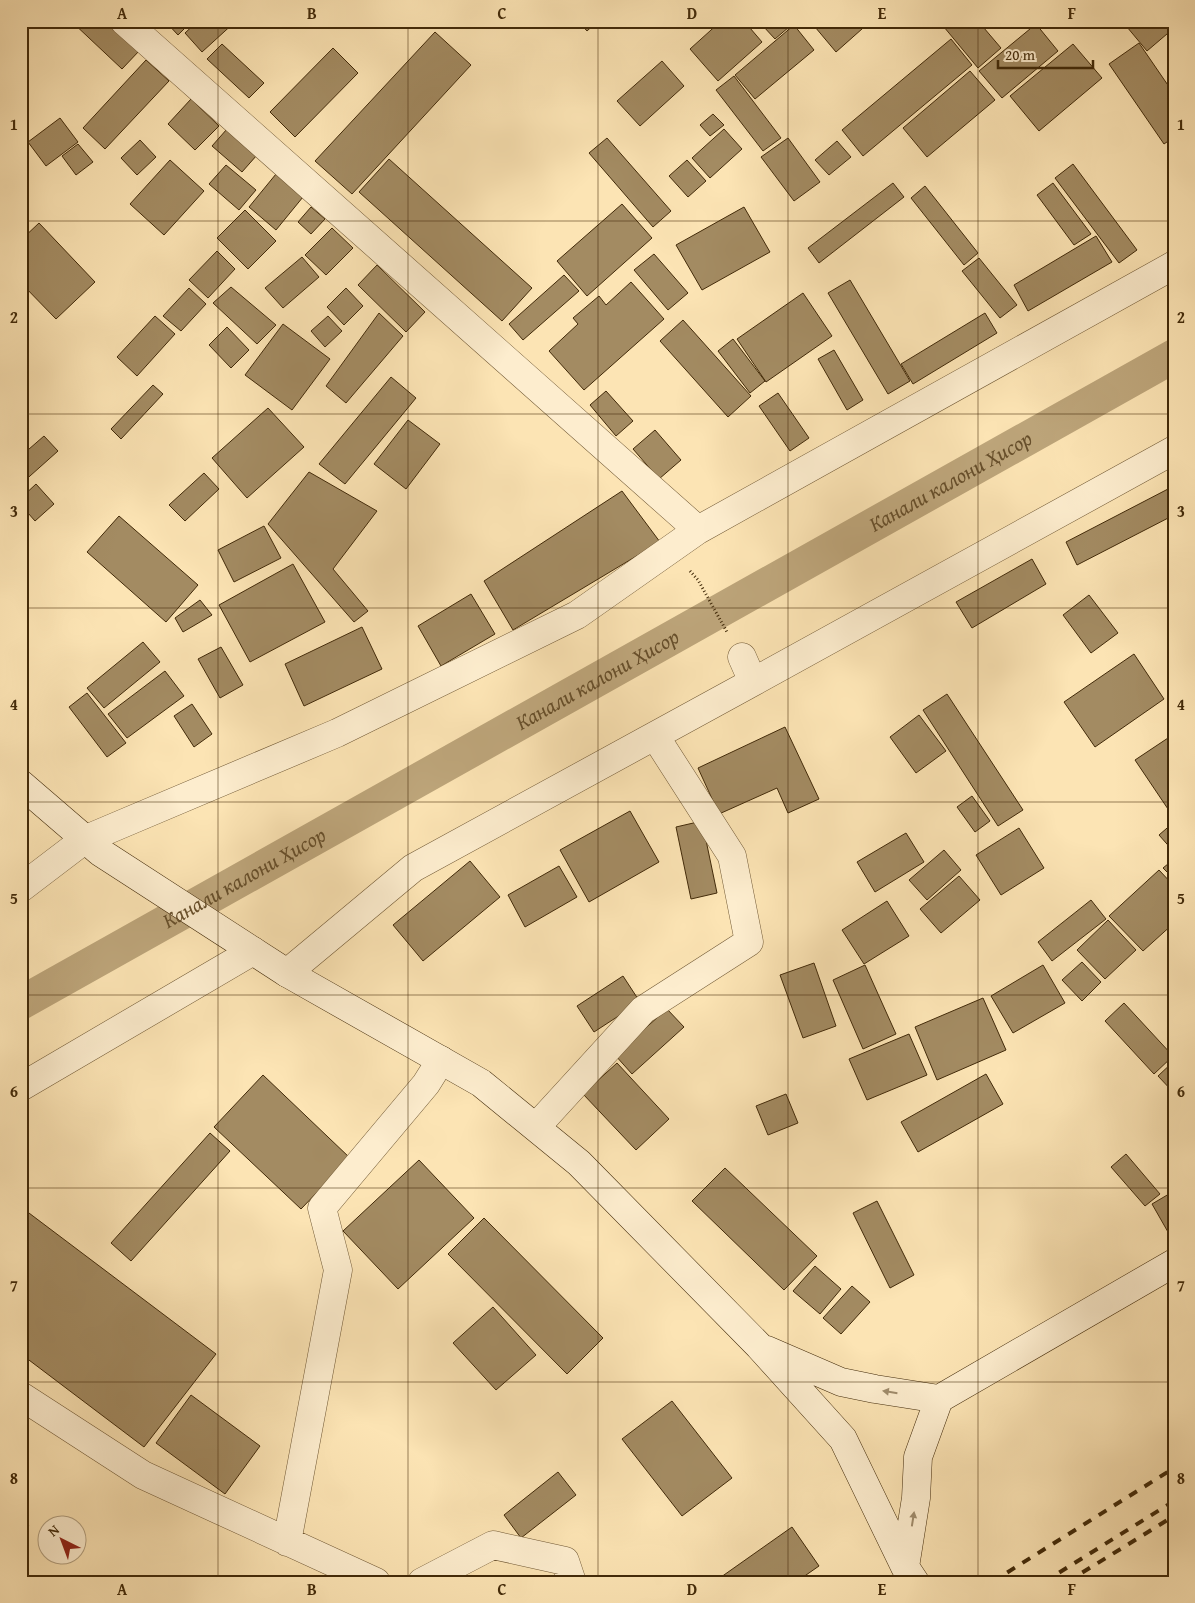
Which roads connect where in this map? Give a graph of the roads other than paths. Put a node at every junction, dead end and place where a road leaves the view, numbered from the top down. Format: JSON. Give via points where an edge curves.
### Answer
{"nodes":[{"id":1,"x":124,"y":21,"type":"edge"},
{"id":2,"x":1174,"y":265,"type":"edge"},
{"id":3,"x":1174,"y":450,"type":"edge"},
{"id":4,"x":698,"y":530,"type":"junction"},
{"id":5,"x":742,"y":657,"type":"road end"},
{"id":6,"x":753,"y":682,"type":"junction"},
{"id":7,"x":655,"y":736,"type":"junction"},
{"id":8,"x":21,"y":784,"type":"edge"},
{"id":9,"x":92,"y":846,"type":"junction"},
{"id":10,"x":21,"y":888,"type":"edge"},
{"id":11,"x":250,"y":949,"type":"junction"},
{"id":12,"x":287,"y":973,"type":"junction"},
{"id":13,"x":441,"y":1060,"type":"junction"},
{"id":14,"x":21,"y":1086,"type":"edge"},
{"id":15,"x":536,"y":1127,"type":"junction"},
{"id":16,"x":1174,"y":1263,"type":"edge"},
{"id":17,"x":759,"y":1346,"type":"junction"},
{"id":18,"x":21,"y":1396,"type":"edge"},
{"id":19,"x":939,"y":1399,"type":"junction"},
{"id":20,"x":287,"y":1542,"type":"junction"},
{"id":21,"x":910,"y":1574,"type":"edge"},
{"id":22,"x":376,"y":1582,"type":"edge"},
{"id":23,"x":422,"y":1582,"type":"edge"},
{"id":24,"x":572,"y":1582,"type":"edge"}],
"edges":[{"from":1,"to":4,"type":"street"},
{"from":2,"to":4,"type":"street"},
{"from":3,"to":6,"type":"street"},
{"from":4,"to":9,"type":"street","via":[[577,615],[337,733]]},
{"from":5,"to":6,"type":"street"},
{"from":6,"to":7,"type":"street"},
{"from":7,"to":12,"type":"street","via":[[413,868]]},
{"from":7,"to":15,"type":"street","via":[[732,856],[749,942],[643,1010]]},
{"from":8,"to":9,"type":"street"},
{"from":9,"to":10,"type":"street"},
{"from":9,"to":11,"type":"street"},
{"from":11,"to":12,"type":"street"},
{"from":11,"to":14,"type":"street"},
{"from":12,"to":13,"type":"street"},
{"from":13,"to":15,"type":"street","via":[[481,1083]]},
{"from":13,"to":20,"type":"street","via":[[426,1084],[322,1208],[338,1270]]},
{"from":15,"to":17,"type":"street","via":[[579,1163]]},
{"from":16,"to":19,"type":"street"},
{"from":19,"to":17,"type":"street","one_way":true,"via":[[841,1382]]},
{"from":17,"to":21,"type":"street","via":[[843,1439]]},
{"from":18,"to":20,"type":"street","via":[[142,1475]]},
{"from":21,"to":19,"type":"street","one_way":true,"via":[[918,1457]]},
{"from":20,"to":22,"type":"street"},
{"from":23,"to":24,"type":"street","via":[[493,1545],[565,1561]]}]}
